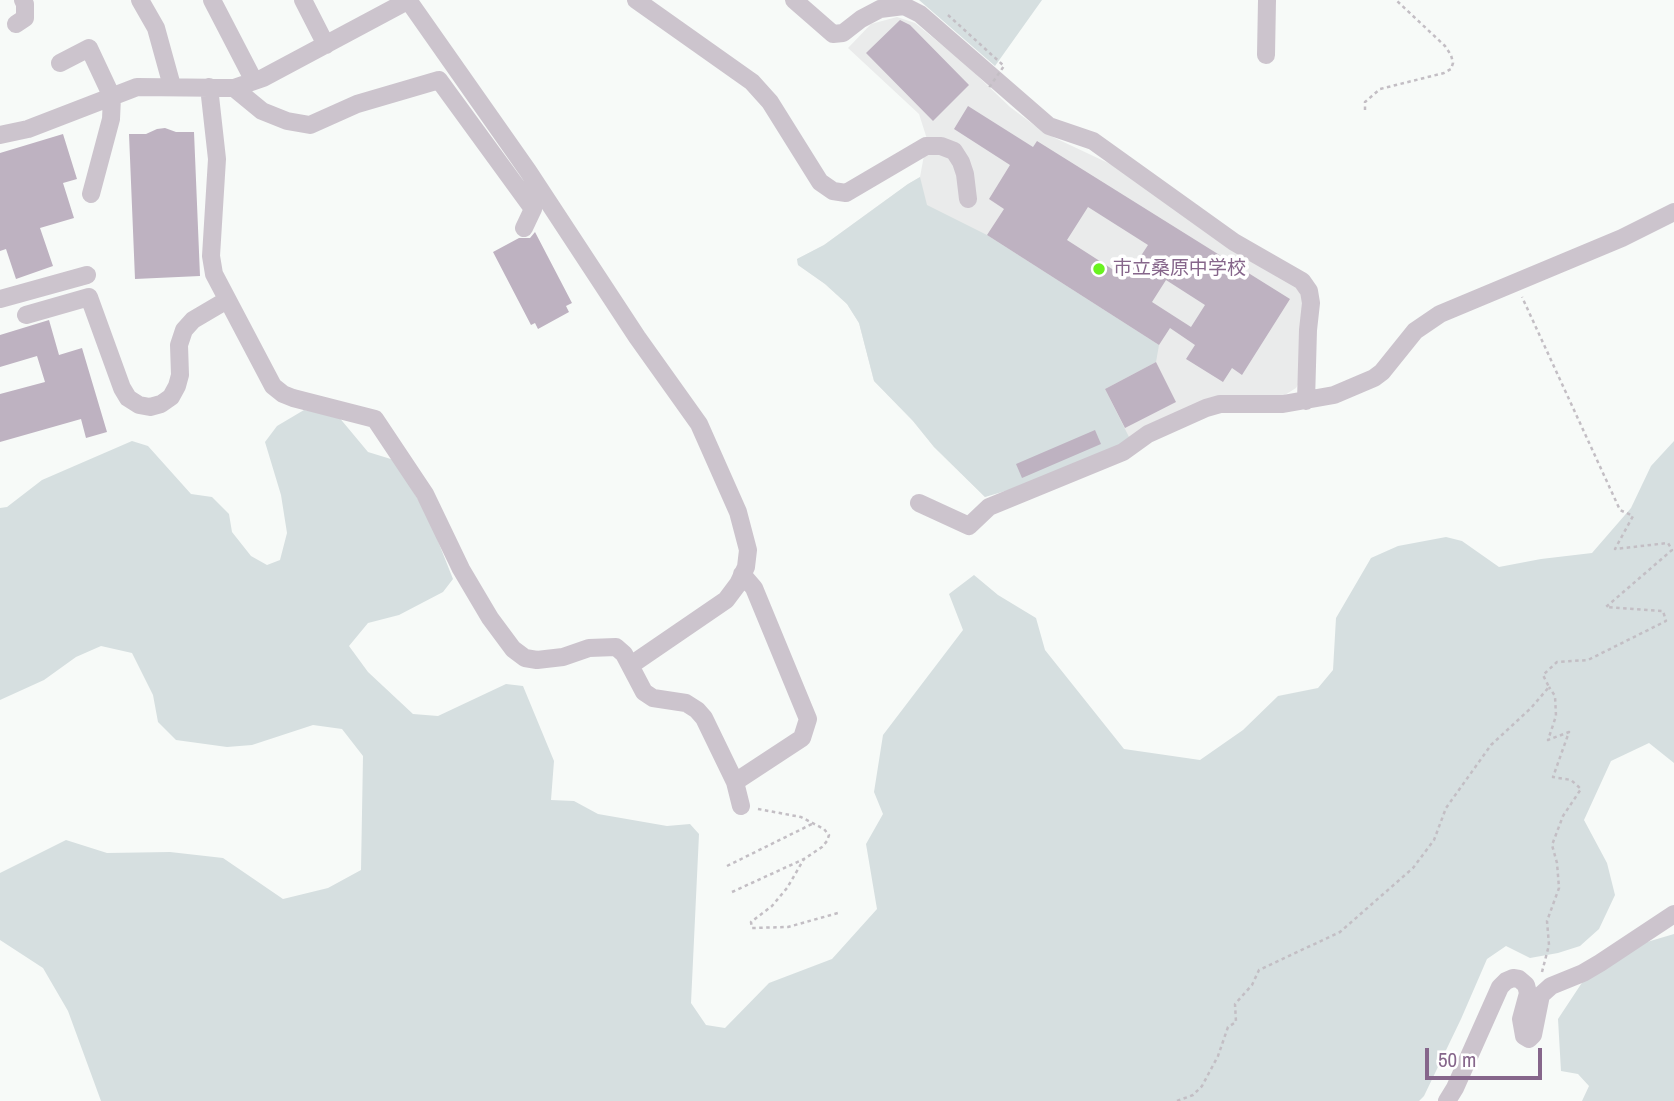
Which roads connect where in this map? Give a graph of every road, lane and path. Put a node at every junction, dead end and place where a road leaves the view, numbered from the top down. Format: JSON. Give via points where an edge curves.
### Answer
{"nodes":[{"id":1,"x":23,"y":0,"type":"edge"},
{"id":2,"x":140,"y":0,"type":"edge"},
{"id":3,"x":212,"y":0,"type":"edge"},
{"id":4,"x":303,"y":0,"type":"edge"},
{"id":5,"x":409,"y":0,"type":"edge"},
{"id":6,"x":636,"y":0,"type":"edge"},
{"id":7,"x":794,"y":0,"type":"edge"},
{"id":8,"x":1268,"y":0,"type":"edge"},
{"id":9,"x":1396,"y":0,"type":"edge"},
{"id":10,"x":948,"y":15,"type":"dead end"},
{"id":11,"x":16,"y":24,"type":"dead end"},
{"id":12,"x":326,"y":44,"type":"junction"},
{"id":13,"x":1266,"y":55,"type":"dead end"},
{"id":14,"x":60,"y":62,"type":"dead end"},
{"id":15,"x":254,"y":81,"type":"junction"},
{"id":16,"x":173,"y":86,"type":"junction"},
{"id":17,"x":209,"y":88,"type":"junction"},
{"id":18,"x":234,"y":88,"type":"junction"},
{"id":19,"x":988,"y":89,"type":"dead end"},
{"id":20,"x":112,"y":97,"type":"junction"},
{"id":21,"x":1365,"y":110,"type":"dead end"},
{"id":22,"x":0,"y":135,"type":"edge"},
{"id":23,"x":91,"y":194,"type":"dead end"},
{"id":24,"x":968,"y":199,"type":"dead end"},
{"id":25,"x":1674,"y":212,"type":"edge"},
{"id":26,"x":524,"y":228,"type":"dead end"},
{"id":27,"x":88,"y":275,"type":"dead end"},
{"id":28,"x":1515,"y":282,"type":"junction"},
{"id":29,"x":0,"y":299,"type":"edge"},
{"id":30,"x":227,"y":300,"type":"junction"},
{"id":31,"x":26,"y":315,"type":"dead end"},
{"id":32,"x":1306,"y":401,"type":"junction"},
{"id":33,"x":919,"y":503,"type":"dead end"},
{"id":34,"x":742,"y":574,"type":"junction"},
{"id":35,"x":631,"y":665,"type":"junction"},
{"id":36,"x":1549,"y":687,"type":"junction"},
{"id":37,"x":735,"y":782,"type":"junction"},
{"id":38,"x":741,"y":806,"type":"joint"},
{"id":39,"x":814,"y":823,"type":"junction"},
{"id":40,"x":804,"y":859,"type":"junction"},
{"id":41,"x":727,"y":866,"type":"dead end"},
{"id":42,"x":732,"y":892,"type":"dead end"},
{"id":43,"x":838,"y":913,"type":"dead end"},
{"id":44,"x":1674,"y":914,"type":"edge"},
{"id":45,"x":1528,"y":993,"type":"junction"},
{"id":46,"x":1177,"y":1101,"type":"edge"},
{"id":47,"x":1447,"y":1101,"type":"edge"}],
"edges":[{"from":1,"to":11,"type":"street","via":[[25,18]]},
{"from":2,"to":16,"type":"street","via":[[156,28]]},
{"from":3,"to":15,"type":"street"},
{"from":4,"to":12,"type":"street"},
{"from":5,"to":12,"type":"street"},
{"from":5,"to":34,"type":"street","via":[[699,424],[738,512],[748,550]]},
{"from":6,"to":24,"type":"street","via":[[752,82],[770,102],[820,182],[832,191],[846,193],[926,146],[941,146],[954,151],[961,162]]},
{"from":7,"to":32,"type":"street","via":[[833,34],[843,33],[880,9],[904,6],[920,14],[1049,126],[1094,141],[1234,242],[1302,281],[1311,303]]},
{"from":8,"to":13,"type":"street"},
{"from":9,"to":21,"type":"path","via":[[1445,46],[1453,63],[1444,73],[1380,89],[1365,102]]},
{"from":10,"to":19,"type":"path","bridge":true,"via":[[1004,66]]},
{"from":12,"to":15,"type":"street"},
{"from":14,"to":20,"type":"street","via":[[89,48]]},
{"from":15,"to":18,"type":"street"},
{"from":16,"to":17,"type":"street"},
{"from":16,"to":20,"type":"street","via":[[137,87]]},
{"from":17,"to":18,"type":"street"},
{"from":17,"to":30,"type":"street","via":[[217,159],[211,256]]},
{"from":18,"to":26,"type":"street","via":[[262,111],[310,125],[357,104],[439,80],[533,209]]},
{"from":20,"to":22,"type":"street"},
{"from":20,"to":23,"type":"street"},
{"from":25,"to":28,"type":"street"},
{"from":27,"to":29,"type":"street"},
{"from":28,"to":32,"type":"street","via":[[1428,322],[1374,378]]},
{"from":28,"to":36,"type":"path","via":[[1620,510],[1633,516],[1615,550],[1668,543],[1672,550],[1606,607],[1663,611],[1666,621],[1588,660],[1557,662],[1543,675]]},
{"from":30,"to":31,"type":"street","via":[[192,320],[184,330],[177,386],[171,397],[150,407],[128,398],[122,388],[89,297]]},
{"from":30,"to":35,"type":"street","via":[[273,386],[283,394],[375,419],[425,494],[461,569],[513,649],[525,659],[537,660],[616,647]]},
{"from":32,"to":33,"type":"street","via":[[1206,408],[1148,434],[1123,452],[989,507],[969,526]]},
{"from":34,"to":35,"type":"street","via":[[726,600]]},
{"from":34,"to":37,"type":"street","via":[[754,588],[808,719],[802,738]]},
{"from":35,"to":37,"type":"street","via":[[644,692],[697,710]]},
{"from":36,"to":45,"type":"path","via":[[1555,696],[1556,716],[1548,740],[1569,732],[1553,777],[1571,780],[1581,789],[1563,816],[1552,845],[1559,888],[1547,921],[1549,945],[1538,989]]},
{"from":36,"to":46,"type":"path","via":[[1490,745],[1446,808],[1434,840],[1413,869],[1340,932],[1259,970],[1235,1004],[1236,1022],[1228,1027],[1202,1086]]},
{"from":37,"to":38,"type":"street"},
{"from":38,"to":39,"type":"path"},
{"from":39,"to":40,"type":"path","via":[[829,835]]},
{"from":39,"to":41,"type":"path"},
{"from":40,"to":42,"type":"path"},
{"from":40,"to":43,"type":"path","via":[[788,888],[751,926],[788,927]]},
{"from":44,"to":45,"type":"street","via":[[1583,973],[1551,986],[1541,995],[1529,1039],[1524,1036],[1521,1019]]},
{"from":45,"to":47,"type":"street","via":[[1519,979],[1500,987]]}]}
